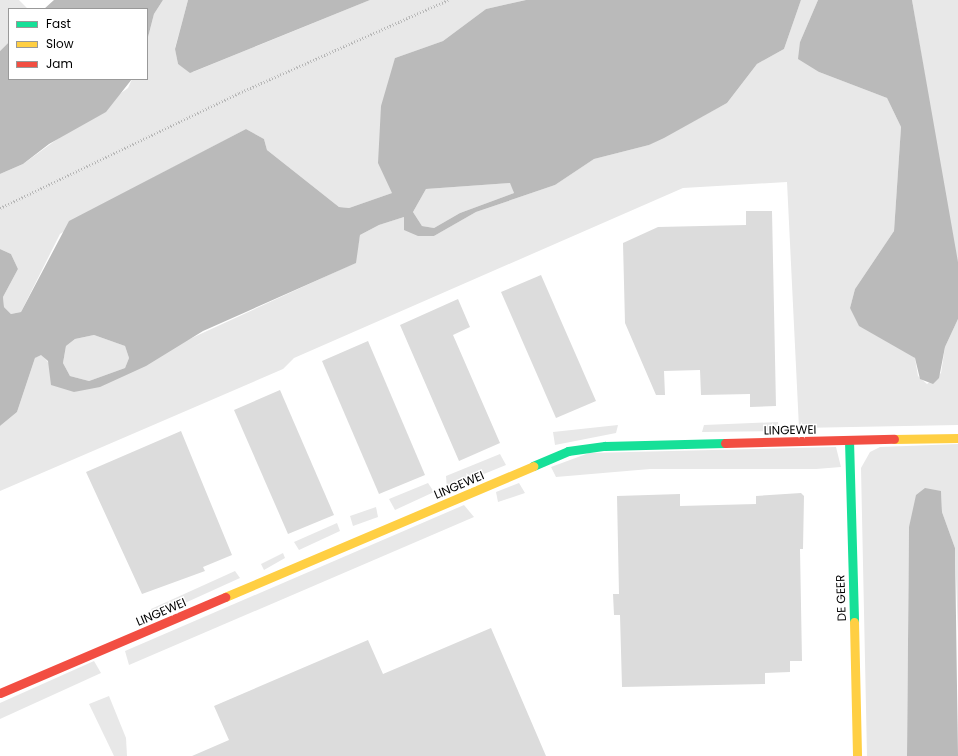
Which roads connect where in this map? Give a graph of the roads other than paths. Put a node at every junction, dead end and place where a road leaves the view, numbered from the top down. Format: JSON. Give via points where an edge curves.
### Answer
{"nodes":[{"id":1,"x":958,"y":438,"type":"edge"},
{"id":2,"x":849,"y":440,"type":"junction"},
{"id":3,"x":0,"y":694,"type":"edge"},
{"id":4,"x":857,"y":756,"type":"edge"}],
"edges":[{"from":1,"to":2,"type":"street","name":"LINGEWEI"},
{"from":2,"to":3,"type":"street","name":"LINGEWEI","via":[[605,446],[568,451]]},
{"from":2,"to":4,"type":"street","name":"DE GEER"}]}
